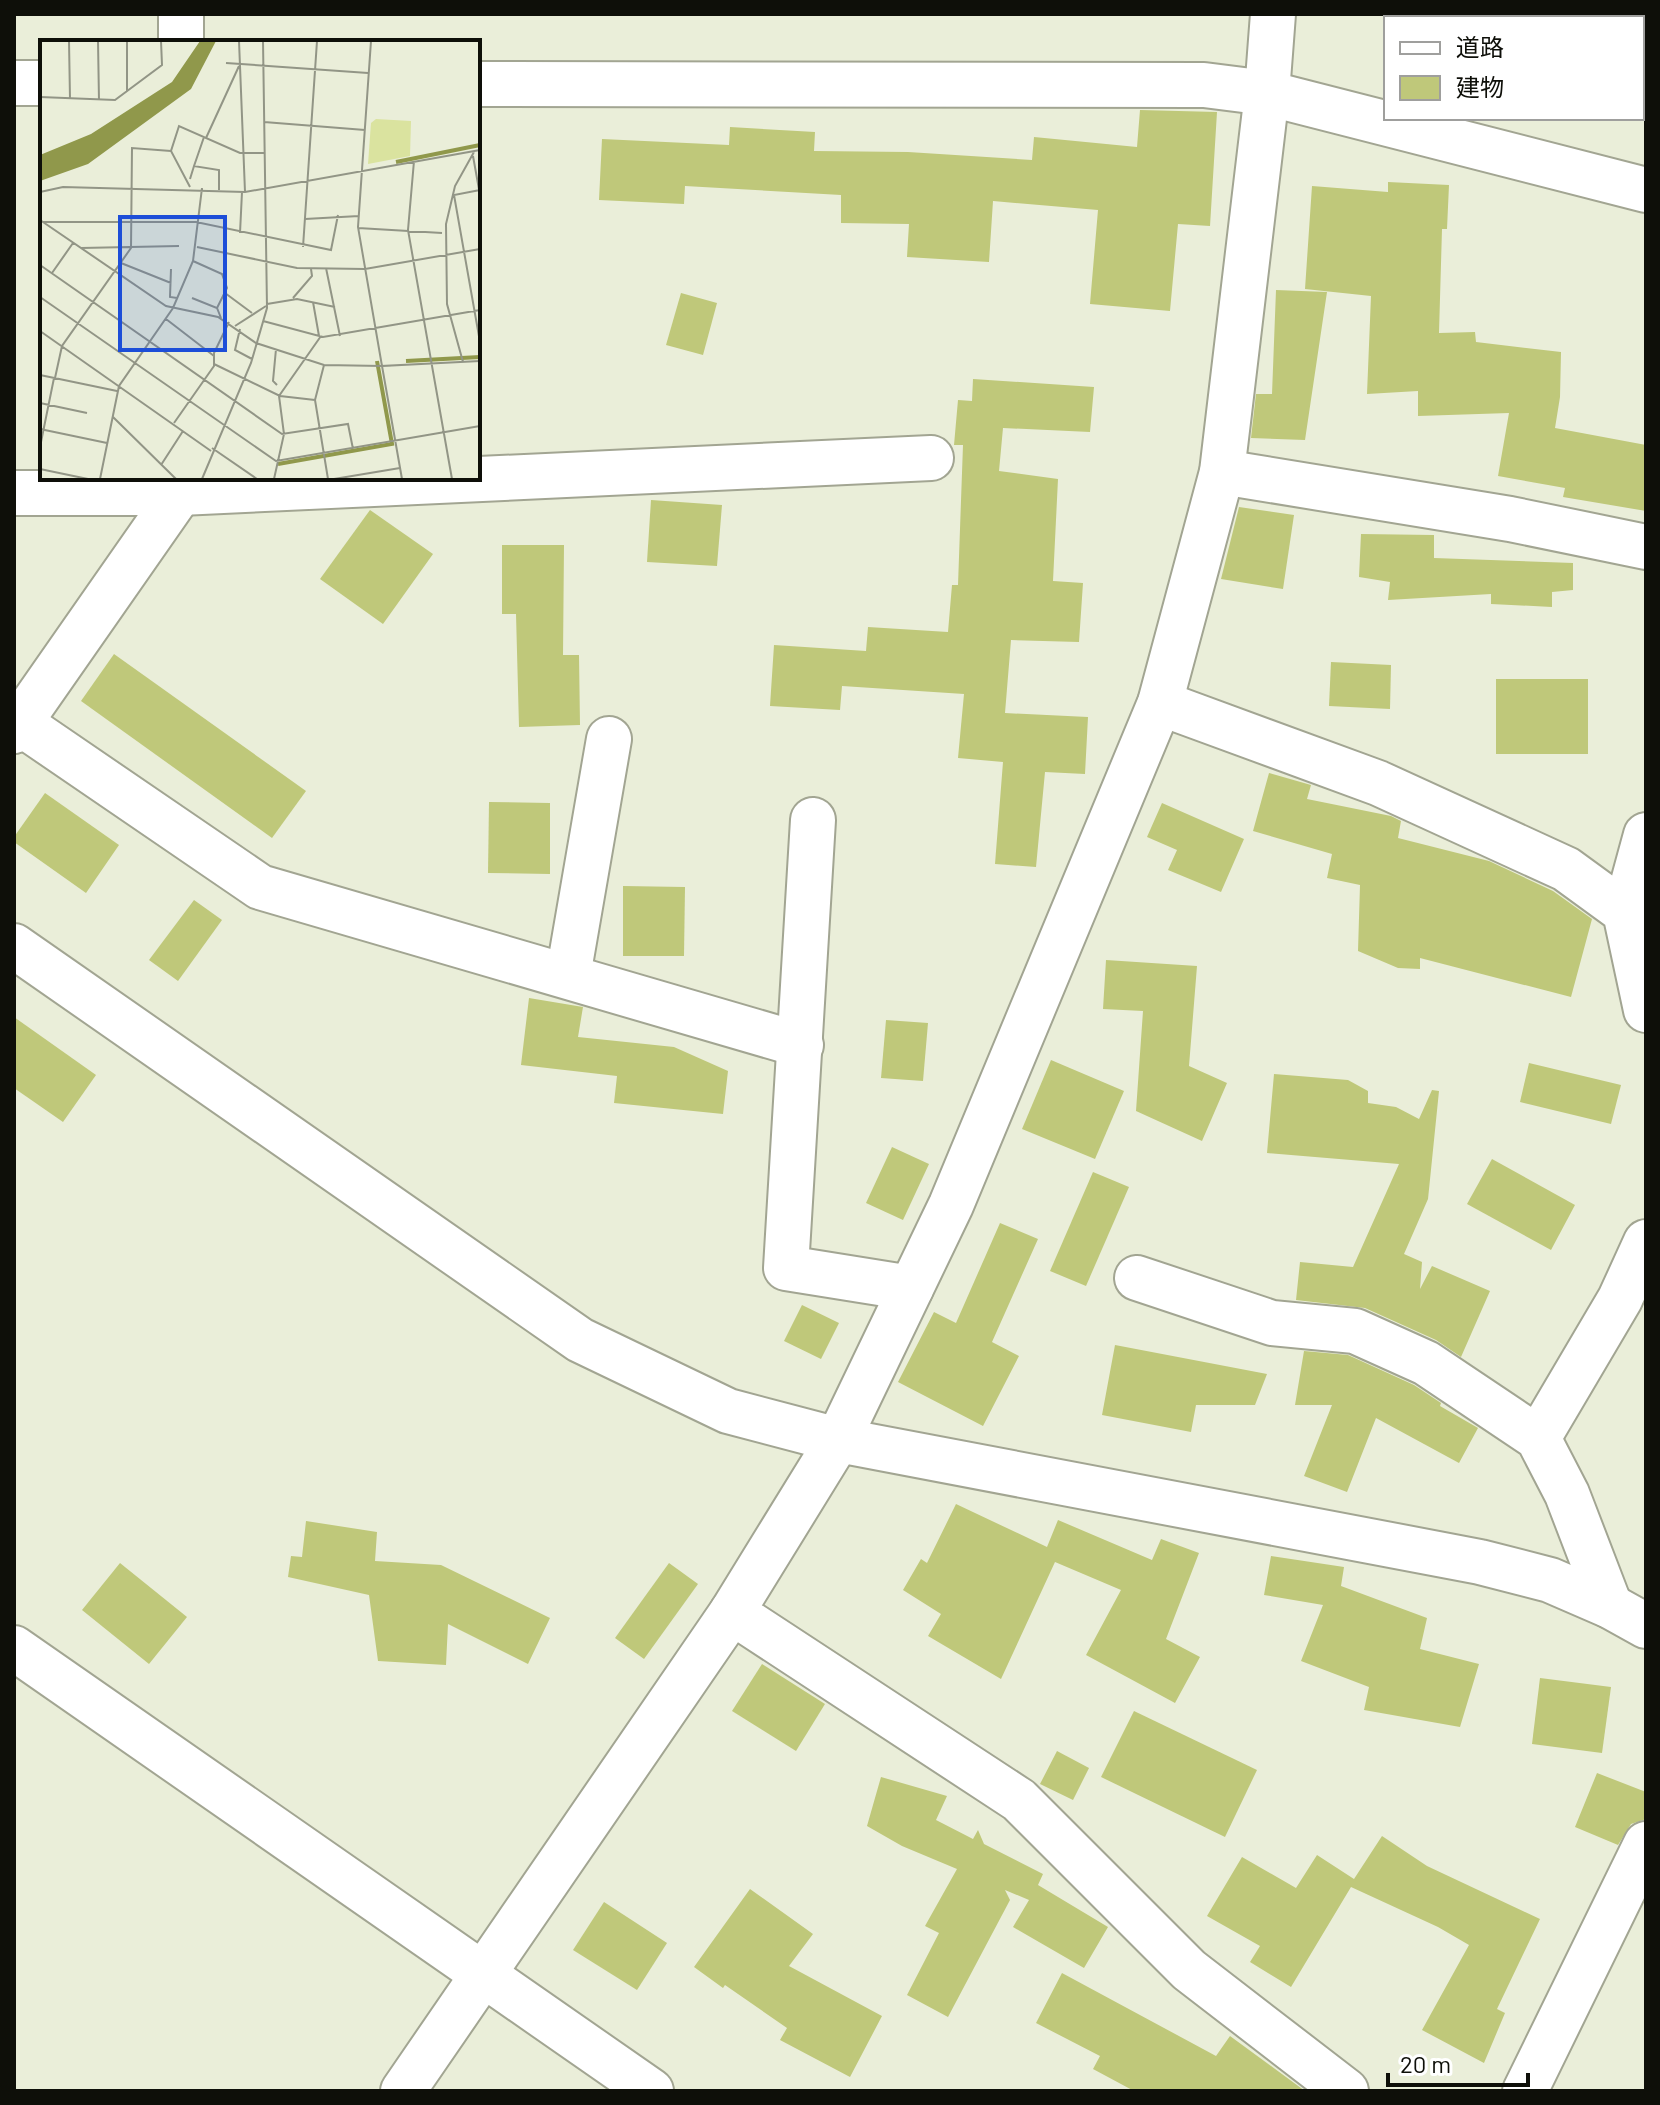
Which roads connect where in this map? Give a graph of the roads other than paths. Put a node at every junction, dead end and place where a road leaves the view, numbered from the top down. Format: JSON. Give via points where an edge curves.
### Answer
{"nodes":[{"id":1,"x":181,"y":14,"type":"edge"},
{"id":2,"x":1273,"y":14,"type":"edge"},
{"id":3,"x":181,"y":40,"type":"edge"},
{"id":4,"x":14,"y":83,"type":"edge"},
{"id":5,"x":40,"y":83,"type":"edge"},
{"id":6,"x":480,"y":84,"type":"edge"},
{"id":7,"x":1267,"y":93,"type":"junction"},
{"id":8,"x":1646,"y":190,"type":"edge"},
{"id":9,"x":931,"y":458,"type":"dead end"},
{"id":10,"x":1222,"y":472,"type":"junction"},
{"id":11,"x":480,"y":474,"type":"edge"},
{"id":12,"x":319,"y":480,"type":"edge"},
{"id":13,"x":180,"y":485,"type":"edge"},
{"id":14,"x":14,"y":493,"type":"edge"},
{"id":15,"x":1646,"y":547,"type":"edge"},
{"id":16,"x":1160,"y":703,"type":"junction"},
{"id":17,"x":17,"y":727,"type":"edge"},
{"id":18,"x":609,"y":739,"type":"dead end"},
{"id":19,"x":813,"y":820,"type":"dead end"},
{"id":20,"x":1646,"y":835,"type":"edge"},
{"id":21,"x":1625,"y":912,"type":"junction"},
{"id":22,"x":14,"y":946,"type":"edge"},
{"id":23,"x":568,"y":976,"type":"junction"},
{"id":24,"x":1646,"y":1010,"type":"edge"},
{"id":25,"x":801,"y":1045,"type":"junction"},
{"id":26,"x":1646,"y":1242,"type":"edge"},
{"id":27,"x":1137,"y":1278,"type":"dead end"},
{"id":28,"x":911,"y":1288,"type":"junction"},
{"id":29,"x":1538,"y":1438,"type":"junction"},
{"id":30,"x":838,"y":1440,"type":"junction"},
{"id":31,"x":732,"y":1612,"type":"junction"},
{"id":32,"x":1628,"y":1616,"type":"edge"},
{"id":33,"x":14,"y":1648,"type":"edge"},
{"id":34,"x":1646,"y":1844,"type":"edge"},
{"id":35,"x":483,"y":1974,"type":"junction"},
{"id":36,"x":403,"y":2091,"type":"edge"},
{"id":37,"x":651,"y":2091,"type":"edge"},
{"id":38,"x":1346,"y":2091,"type":"edge"},
{"id":39,"x":1525,"y":2091,"type":"edge"}],
"edges":[{"from":1,"to":3,"type":"street"},
{"from":2,"to":7,"type":"street"},
{"from":4,"to":5,"type":"street"},
{"from":6,"to":7,"type":"street","via":[[1204,85]]},
{"from":7,"to":8,"type":"street"},
{"from":7,"to":10,"type":"street"},
{"from":9,"to":11,"type":"street"},
{"from":10,"to":15,"type":"street"},
{"from":10,"to":16,"type":"street"},
{"from":12,"to":13,"type":"street"},
{"from":13,"to":14,"type":"street"},
{"from":13,"to":17,"type":"street"},
{"from":16,"to":21,"type":"street","via":[[1378,783],[1566,869]]},
{"from":16,"to":28,"type":"street","via":[[951,1205]]},
{"from":17,"to":23,"type":"street","via":[[260,887]]},
{"from":18,"to":23,"type":"street"},
{"from":19,"to":25,"type":"street"},
{"from":20,"to":21,"type":"street"},
{"from":21,"to":24,"type":"street"},
{"from":22,"to":30,"type":"street","via":[[580,1340],[728,1411]]},
{"from":23,"to":25,"type":"street"},
{"from":25,"to":28,"type":"street","via":[[786,1268]]},
{"from":26,"to":29,"type":"street","via":[[1620,1299]]},
{"from":27,"to":29,"type":"street","via":[[1272,1323],[1355,1331],[1426,1363]]},
{"from":28,"to":30,"type":"street"},
{"from":29,"to":32,"type":"street"},
{"from":30,"to":31,"type":"street"},
{"from":30,"to":32,"type":"street","via":[[1480,1562],[1550,1580]]},
{"from":31,"to":35,"type":"street"},
{"from":31,"to":38,"type":"street","via":[[1019,1800],[1189,1970]]},
{"from":33,"to":35,"type":"street"},
{"from":34,"to":39,"type":"street"},
{"from":35,"to":36,"type":"street"},
{"from":35,"to":37,"type":"street"}]}
